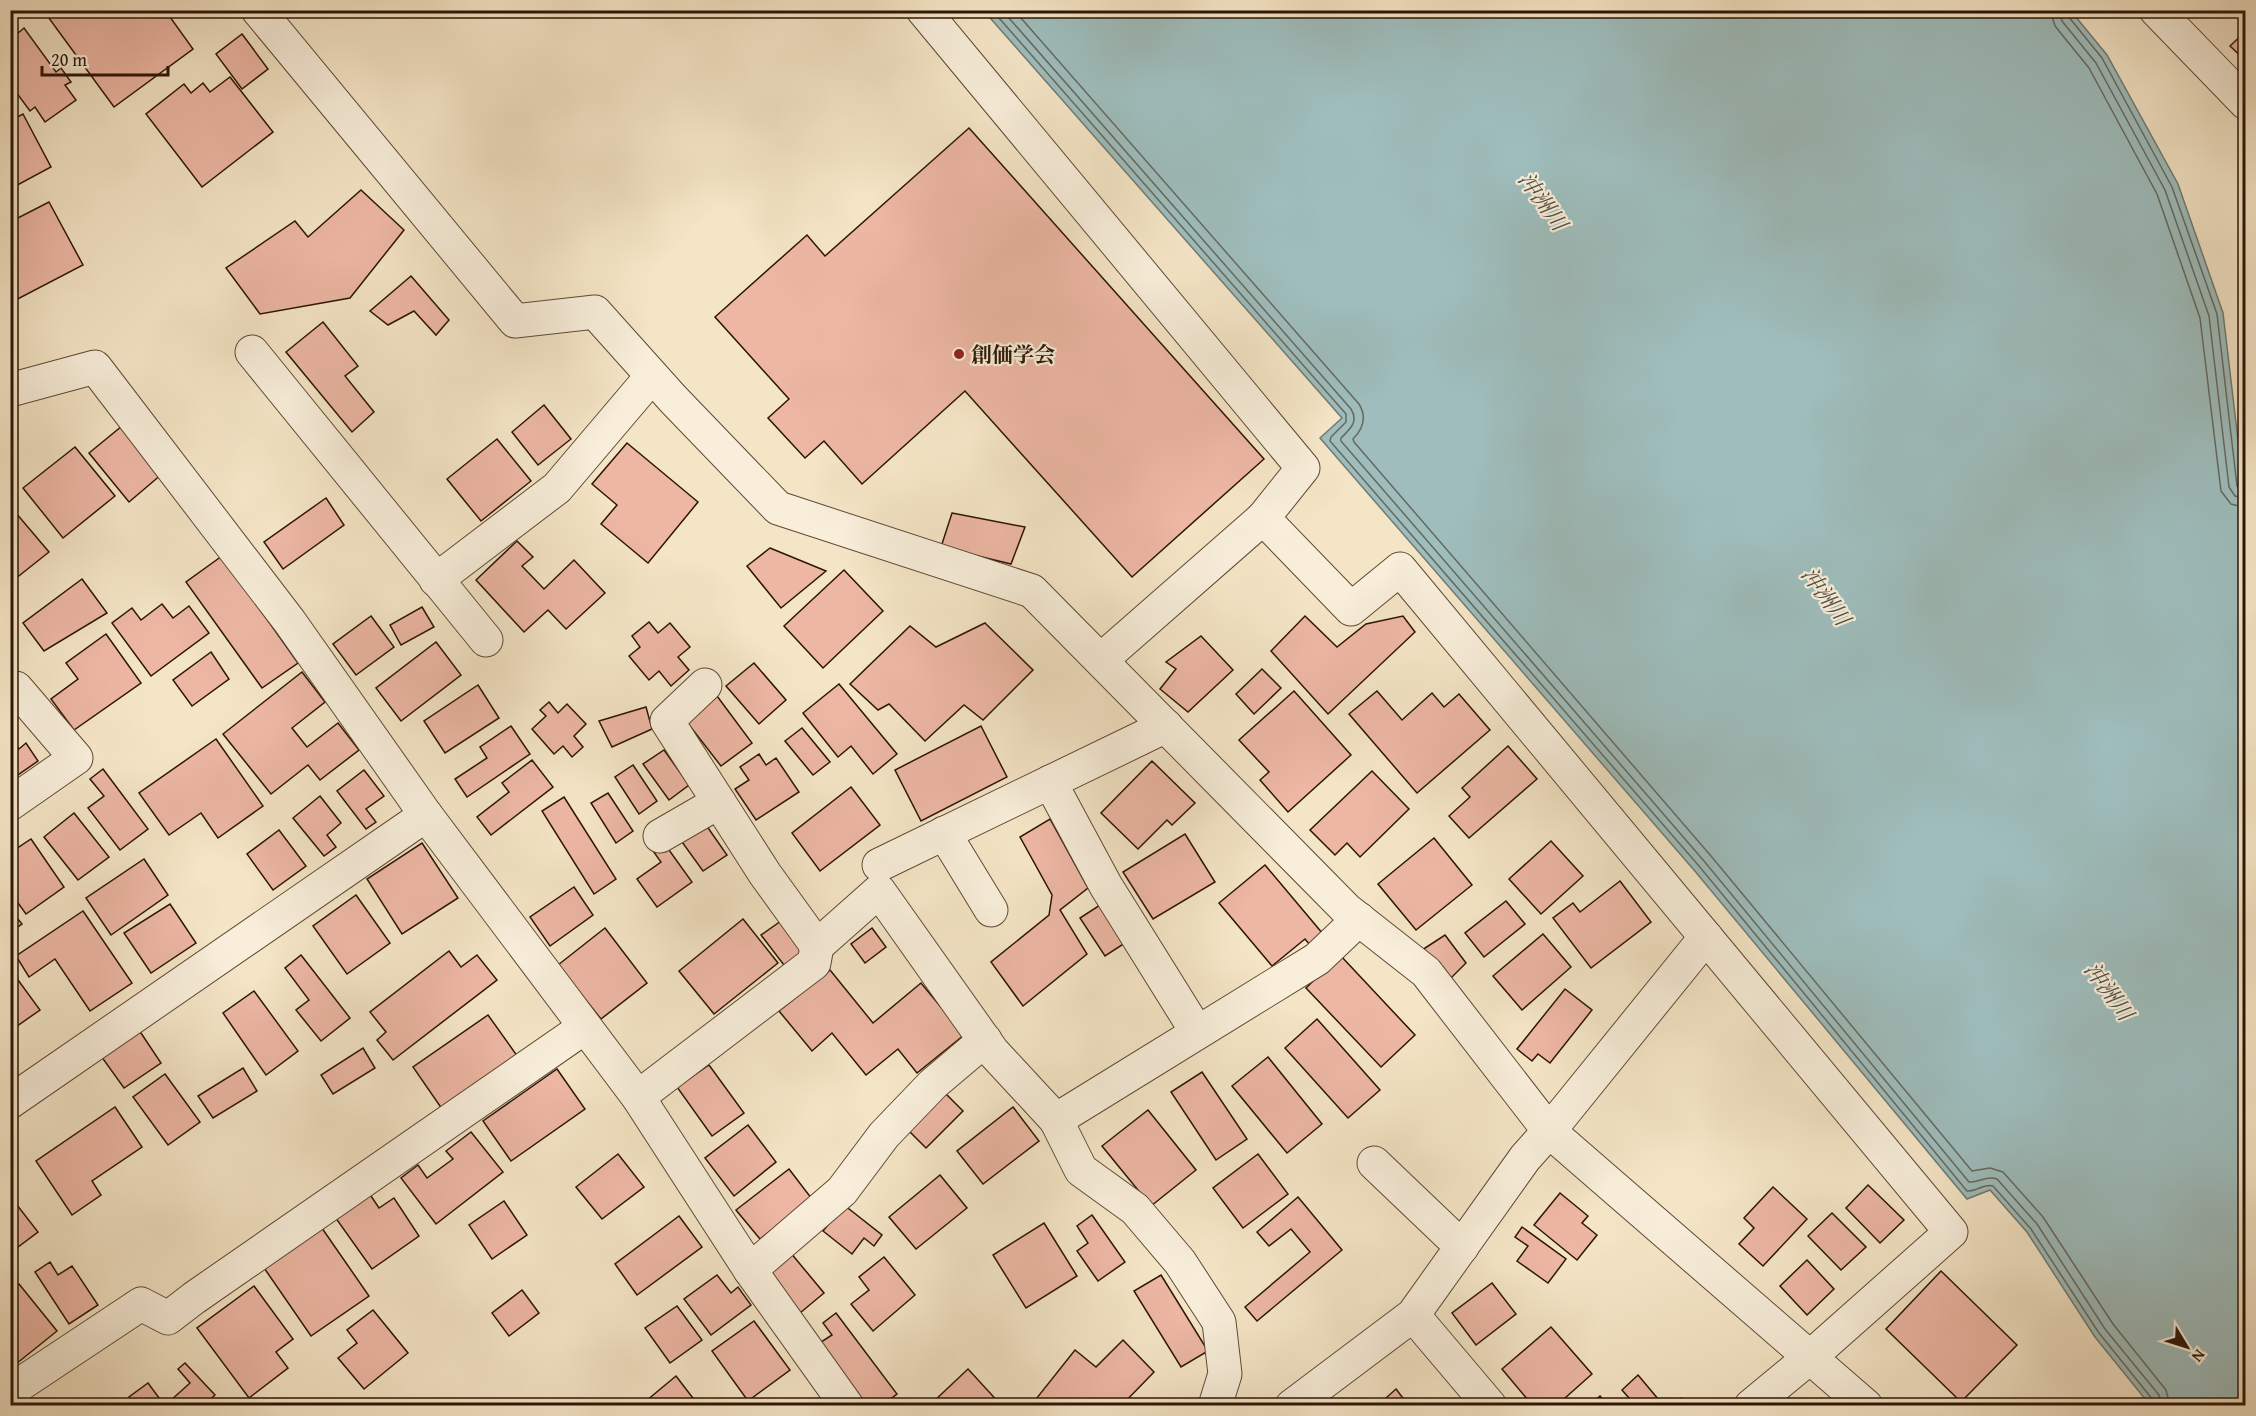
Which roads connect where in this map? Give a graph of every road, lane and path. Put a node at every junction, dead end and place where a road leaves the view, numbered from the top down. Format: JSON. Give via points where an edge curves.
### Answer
{"nodes":[{"id":1,"x":258,"y":10,"type":"edge"},
{"id":2,"x":923,"y":10,"type":"edge"},
{"id":3,"x":2156,"y":10,"type":"edge"},
{"id":4,"x":2246,"y":104,"type":"edge"},
{"id":5,"x":252,"y":352,"type":"dead end"},
{"id":6,"x":652,"y":376,"type":"junction"},
{"id":7,"x":10,"y":390,"type":"edge"},
{"id":8,"x":1263,"y":518,"type":"junction"},
{"id":9,"x":436,"y":580,"type":"junction"},
{"id":10,"x":486,"y":640,"type":"dead end"},
{"id":11,"x":1101,"y":660,"type":"junction"},
{"id":12,"x":705,"y":686,"type":"dead end"},
{"id":13,"x":10,"y":692,"type":"edge"},
{"id":14,"x":1166,"y":726,"type":"junction"},
{"id":15,"x":1050,"y":782,"type":"junction"},
{"id":16,"x":719,"y":802,"type":"junction"},
{"id":17,"x":10,"y":804,"type":"edge"},
{"id":18,"x":426,"y":815,"type":"junction"},
{"id":19,"x":944,"y":834,"type":"junction"},
{"id":20,"x":660,"y":837,"type":"dead end"},
{"id":21,"x":879,"y":866,"type":"dead end"},
{"id":22,"x":991,"y":910,"type":"dead end"},
{"id":23,"x":1359,"y":919,"type":"junction"},
{"id":24,"x":1706,"y":937,"type":"junction"},
{"id":25,"x":817,"y":946,"type":"junction"},
{"id":26,"x":585,"y":1027,"type":"junction"},
{"id":27,"x":1197,"y":1032,"type":"junction"},
{"id":28,"x":985,"y":1040,"type":"junction"},
{"id":29,"x":638,"y":1097,"type":"junction"},
{"id":30,"x":10,"y":1102,"type":"edge"},
{"id":31,"x":1056,"y":1120,"type":"junction"},
{"id":32,"x":1549,"y":1131,"type":"junction"},
{"id":33,"x":1374,"y":1163,"type":"dead end"},
{"id":34,"x":1462,"y":1247,"type":"junction"},
{"id":35,"x":750,"y":1270,"type":"junction"},
{"id":36,"x":1413,"y":1315,"type":"junction"},
{"id":37,"x":1809,"y":1358,"type":"junction"},
{"id":38,"x":10,"y":1391,"type":"edge"},
{"id":39,"x":847,"y":1406,"type":"edge"},
{"id":40,"x":1215,"y":1406,"type":"edge"},
{"id":41,"x":1292,"y":1406,"type":"edge"},
{"id":42,"x":1490,"y":1406,"type":"edge"},
{"id":43,"x":1750,"y":1406,"type":"edge"},
{"id":44,"x":1866,"y":1406,"type":"edge"}],
"edges":[{"from":1,"to":6,"type":"street","via":[[515,321],[595,312]]},
{"from":2,"to":8,"type":"street","via":[[1303,468]]},
{"from":3,"to":4,"type":"street"},
{"from":5,"to":9,"type":"street"},
{"from":6,"to":9,"type":"street","via":[[557,488]]},
{"from":6,"to":11,"type":"street","via":[[778,508],[1032,591]]},
{"from":7,"to":18,"type":"street","via":[[95,367],[290,622]]},
{"from":8,"to":11,"type":"street"},
{"from":8,"to":24,"type":"street","via":[[1351,609],[1400,569]]},
{"from":9,"to":10,"type":"street"},
{"from":11,"to":14,"type":"street"},
{"from":12,"to":16,"type":"street","via":[[667,721]]},
{"from":13,"to":17,"type":"street","via":[[16,688],[76,758]]},
{"from":14,"to":15,"type":"street"},
{"from":14,"to":23,"type":"street"},
{"from":15,"to":19,"type":"street"},
{"from":15,"to":27,"type":"street","via":[[1106,886]]},
{"from":16,"to":20,"type":"street"},
{"from":16,"to":25,"type":"street"},
{"from":18,"to":26,"type":"street"},
{"from":18,"to":30,"type":"street"},
{"from":19,"to":21,"type":"street"},
{"from":19,"to":22,"type":"street"},
{"from":23,"to":27,"type":"street","via":[[1317,959]]},
{"from":23,"to":32,"type":"street","via":[[1426,972]]},
{"from":24,"to":32,"type":"street"},
{"from":24,"to":37,"type":"street","via":[[1951,1232]]},
{"from":25,"to":28,"type":"street","via":[[879,891]]},
{"from":25,"to":29,"type":"street","via":[[814,963]]},
{"from":26,"to":29,"type":"street"},
{"from":26,"to":38,"type":"street","via":[[168,1318],[141,1304]]},
{"from":27,"to":31,"type":"street"},
{"from":28,"to":31,"type":"street"},
{"from":28,"to":35,"type":"street","via":[[933,1084],[884,1135],[842,1191]]},
{"from":29,"to":35,"type":"street"},
{"from":31,"to":40,"type":"street","via":[[1081,1170],[1135,1209],[1180,1262],[1219,1322],[1225,1374]]},
{"from":32,"to":34,"type":"street"},
{"from":32,"to":37,"type":"street"},
{"from":33,"to":34,"type":"street"},
{"from":34,"to":36,"type":"street"},
{"from":35,"to":39,"type":"street"},
{"from":36,"to":41,"type":"street"},
{"from":36,"to":42,"type":"street"},
{"from":37,"to":43,"type":"street"},
{"from":37,"to":44,"type":"street"}]}
